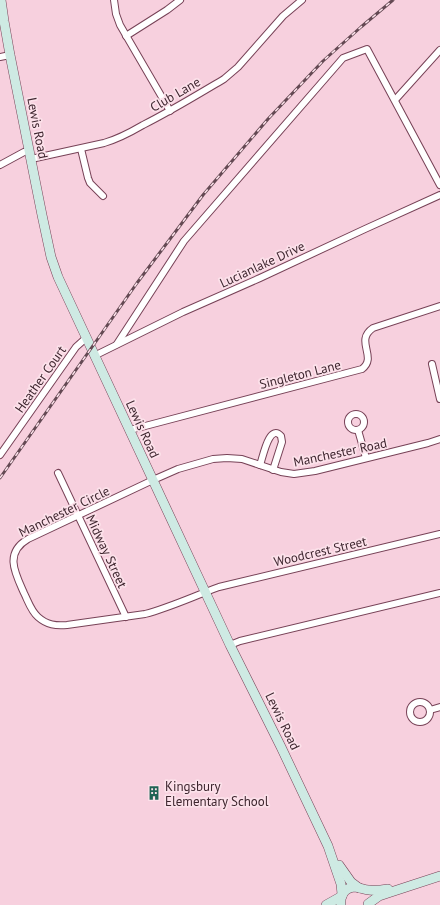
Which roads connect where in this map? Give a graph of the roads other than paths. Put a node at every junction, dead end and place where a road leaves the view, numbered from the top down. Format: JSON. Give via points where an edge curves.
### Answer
{"nodes":[{"id":1,"x":2,"y":0,"type":"edge"},
{"id":2,"x":114,"y":0,"type":"edge"},
{"id":3,"x":180,"y":0,"type":"edge"},
{"id":4,"x":302,"y":0,"type":"edge"},
{"id":5,"x":126,"y":36,"type":"junction"},
{"id":6,"x":440,"y":50,"type":"edge"},
{"id":7,"x":10,"y":55,"type":"junction"},
{"id":8,"x":0,"y":57,"type":"edge"},
{"id":9,"x":395,"y":100,"type":"junction"},
{"id":10,"x":170,"y":111,"type":"junction"},
{"id":11,"x":81,"y":148,"type":"junction"},
{"id":12,"x":30,"y":155,"type":"junction"},
{"id":13,"x":0,"y":165,"type":"edge"},
{"id":14,"x":440,"y":185,"type":"edge"},
{"id":15,"x":440,"y":195,"type":"edge"},
{"id":16,"x":103,"y":196,"type":"dead end"},
{"id":17,"x":440,"y":306,"type":"edge"},
{"id":18,"x":86,"y":338,"type":"junction"},
{"id":19,"x":117,"y":344,"type":"junction"},
{"id":20,"x":94,"y":356,"type":"junction"},
{"id":21,"x":432,"y":364,"type":"dead end"},
{"id":22,"x":440,"y":398,"type":"edge"},
{"id":23,"x":130,"y":430,"type":"junction"},
{"id":24,"x":358,"y":430,"type":"dead end"},
{"id":25,"x":440,"y":439,"type":"edge"},
{"id":26,"x":0,"y":455,"type":"edge"},
{"id":27,"x":366,"y":458,"type":"junction"},
{"id":28,"x":260,"y":465,"type":"junction"},
{"id":29,"x":273,"y":470,"type":"junction"},
{"id":30,"x":58,"y":474,"type":"dead end"},
{"id":31,"x":153,"y":480,"type":"junction"},
{"id":32,"x":77,"y":516,"type":"junction"},
{"id":33,"x":440,"y":534,"type":"edge"},
{"id":34,"x":205,"y":592,"type":"junction"},
{"id":35,"x":440,"y":592,"type":"edge"},
{"id":36,"x":126,"y":617,"type":"junction"},
{"id":37,"x":230,"y":645,"type":"junction"},
{"id":38,"x":440,"y":707,"type":"edge"},
{"id":39,"x":430,"y":710,"type":"dead end"},
{"id":40,"x":328,"y":846,"type":"junction"},
{"id":41,"x":440,"y":876,"type":"edge"},
{"id":42,"x":405,"y":886,"type":"junction"},
{"id":43,"x":361,"y":889,"type":"junction"},
{"id":44,"x":342,"y":898,"type":"edge"},
{"id":45,"x":326,"y":905,"type":"edge"},
{"id":46,"x":368,"y":905,"type":"edge"}],
"edges":[{"from":1,"to":7,"type":"street","name":"Lewis Road"},
{"from":2,"to":5,"type":"street","via":[[117,19]]},
{"from":3,"to":5,"type":"street"},
{"from":4,"to":10,"type":"street","name":"Club Lane","via":[[283,16],[230,74]]},
{"from":5,"to":10,"type":"street"},
{"from":6,"to":9,"type":"street"},
{"from":7,"to":8,"type":"street"},
{"from":7,"to":12,"type":"street","name":"Lewis Road"},
{"from":9,"to":14,"type":"street"},
{"from":9,"to":19,"type":"street","via":[[367,49],[343,58],[184,241]]},
{"from":10,"to":11,"type":"street","name":"Club Lane","via":[[126,135]]},
{"from":11,"to":12,"type":"street","name":"Club Lane"},
{"from":11,"to":16,"type":"street","via":[[90,183]]},
{"from":12,"to":13,"type":"street","name":"Club Lane","via":[[24,152]]},
{"from":12,"to":18,"type":"street","name":"Lewis Road","via":[[51,257]]},
{"from":15,"to":19,"type":"street","name":"Lucianlake Drive"},
{"from":17,"to":23,"type":"street","name":"Singleton Lane","via":[[369,331],[365,337],[368,360],[362,369]]},
{"from":18,"to":20,"type":"street","name":"Lewis Road"},
{"from":18,"to":26,"type":"street","name":"Heather Court","via":[[76,347]]},
{"from":19,"to":20,"type":"street","name":"Lucianlake Drive"},
{"from":20,"to":23,"type":"street","name":"Lewis Road"},
{"from":21,"to":22,"type":"street"},
{"from":23,"to":31,"type":"street","name":"Lewis Road"},
{"from":24,"to":27,"type":"street"},
{"from":25,"to":27,"type":"street","name":"Manchester Road"},
{"from":27,"to":29,"type":"street","name":"Manchester Road","via":[[294,474]]},
{"from":28,"to":29,"type":"street","name":"Manchester Road"},
{"from":28,"to":29,"type":"street","via":[[268,439],[276,432],[282,439]]},
{"from":28,"to":31,"type":"street","name":"Manchester Road","via":[[242,459],[220,458],[186,467]]},
{"from":30,"to":32,"type":"street","name":"Midway Street"},
{"from":31,"to":32,"type":"street","name":"Manchester Circle"},
{"from":31,"to":34,"type":"street","name":"Lewis Road"},
{"from":32,"to":36,"type":"street","name":"Midway Street"},
{"from":32,"to":36,"type":"street","name":"Manchester Circle","via":[[28,539],[15,551],[15,571],[33,612],[38,618],[57,626]]},
{"from":33,"to":34,"type":"street","name":"Woodcrest Street","via":[[219,586]]},
{"from":34,"to":36,"type":"street","name":"Manchester Circle","via":[[157,611]]},
{"from":34,"to":37,"type":"street","name":"Lewis Road"},
{"from":35,"to":37,"type":"street"},
{"from":37,"to":40,"type":"street","name":"Lewis Road"},
{"from":38,"to":39,"type":"street"},
{"from":40,"to":43,"type":"street","name":"Lewis Road","via":[[347,877]]},
{"from":40,"to":44,"type":"street","name":"Lewis Road","via":[[340,879]]},
{"from":41,"to":42,"type":"street"},
{"from":42,"to":43,"type":"street","via":[[378,890]]},
{"from":42,"to":46,"type":"street","via":[[379,896]]},
{"from":43,"to":44,"type":"street","via":[[349,888]]},
{"from":43,"to":46,"type":"street","via":[[367,896]]},
{"from":44,"to":45,"type":"street"}]}
